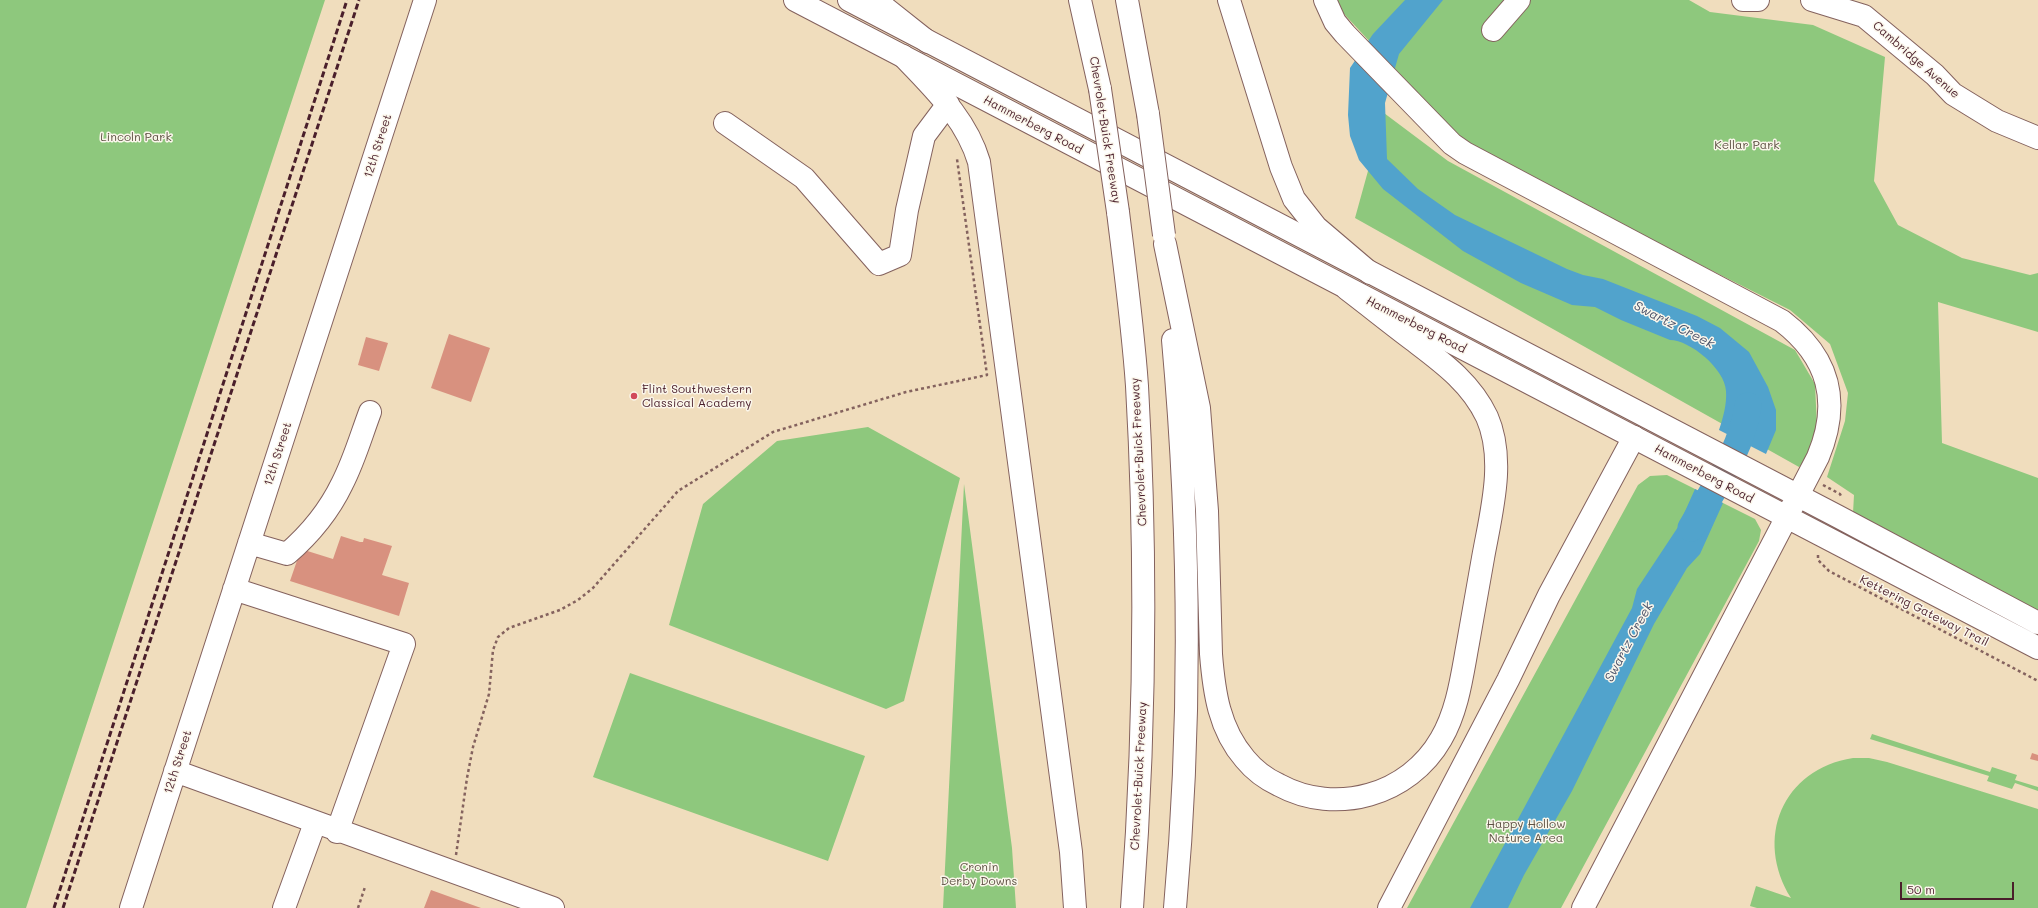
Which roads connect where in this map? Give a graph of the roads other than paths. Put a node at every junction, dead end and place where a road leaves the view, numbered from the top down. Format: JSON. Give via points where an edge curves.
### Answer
{"nodes":[{"id":1,"x":425,"y":0,"type":"edge"},
{"id":2,"x":795,"y":0,"type":"edge"},
{"id":3,"x":849,"y":0,"type":"edge"},
{"id":4,"x":875,"y":0,"type":"edge"},
{"id":5,"x":1080,"y":0,"type":"edge"},
{"id":6,"x":1127,"y":0,"type":"edge"},
{"id":7,"x":1229,"y":0,"type":"edge"},
{"id":8,"x":1325,"y":0,"type":"edge"},
{"id":9,"x":1519,"y":0,"type":"edge"},
{"id":10,"x":1743,"y":0,"type":"edge"},
{"id":11,"x":1758,"y":0,"type":"edge"},
{"id":12,"x":1812,"y":0,"type":"edge"},
{"id":13,"x":1493,"y":30,"type":"dead end"},
{"id":14,"x":928,"y":42,"type":"junction"},
{"id":15,"x":902,"y":56,"type":"junction"},
{"id":16,"x":948,"y":104,"type":"junction"},
{"id":17,"x":725,"y":123,"type":"dead end"},
{"id":18,"x":2038,"y":138,"type":"edge"},
{"id":19,"x":1164,"y":240,"type":"junction"},
{"id":20,"x":1370,"y":273,"type":"junction"},
{"id":21,"x":1347,"y":289,"type":"junction"},
{"id":22,"x":1624,"y":405,"type":"junction"},
{"id":23,"x":370,"y":412,"type":"dead end"},
{"id":24,"x":1634,"y":438,"type":"junction"},
{"id":25,"x":1797,"y":496,"type":"junction"},
{"id":26,"x":1786,"y":517,"type":"junction"},
{"id":27,"x":249,"y":543,"type":"junction"},
{"id":28,"x":234,"y":589,"type":"junction"},
{"id":29,"x":2038,"y":623,"type":"edge"},
{"id":30,"x":2038,"y":648,"type":"edge"},
{"id":31,"x":175,"y":772,"type":"junction"},
{"id":32,"x":315,"y":823,"type":"junction"},
{"id":33,"x":337,"y":832,"type":"junction"},
{"id":34,"x":131,"y":908,"type":"edge"},
{"id":35,"x":284,"y":908,"type":"edge"},
{"id":36,"x":553,"y":908,"type":"edge"},
{"id":37,"x":1075,"y":908,"type":"edge"},
{"id":38,"x":1132,"y":908,"type":"edge"},
{"id":39,"x":1175,"y":908,"type":"edge"},
{"id":40,"x":1389,"y":908,"type":"edge"},
{"id":41,"x":1583,"y":908,"type":"edge"}],
"edges":[{"from":1,"to":27,"type":"main road","name":"12th Street"},
{"from":2,"to":15,"type":"main road","name":"Hammerberg Road"},
{"from":3,"to":14,"type":"main road","name":"Hammerberg Road"},
{"from":4,"to":14,"type":"main road"},
{"from":5,"to":38,"type":"main road","name":"Chevrolet-Buick Freeway","bridge":true,"via":[[1100,89],[1118,212],[1137,384],[1143,571],[1143,696],[1139,812]]},
{"from":6,"to":19,"type":"main road","bridge":true,"via":[[1148,114]]},
{"from":7,"to":20,"type":"main road","via":[[1280,167],[1294,199],[1316,227]]},
{"from":8,"to":25,"type":"main road","via":[[1335,22],[1357,47],[1442,135],[1464,153],[1767,312],[1795,331],[1817,357],[1824,373],[1830,404],[1830,423],[1826,439]]},
{"from":9,"to":13,"type":"main road"},
{"from":10,"to":11,"type":"main road"},
{"from":12,"to":18,"type":"main road","name":"Cambridge Avenue","via":[[1864,16],[1935,75],[1953,94],[1997,121]]},
{"from":14,"to":20,"type":"main road","name":"Hammerberg Road"},
{"from":15,"to":16,"type":"main road"},
{"from":15,"to":21,"type":"main road","name":"Hammerberg Road"},
{"from":16,"to":17,"type":"main road","via":[[924,136],[907,210],[900,255],[879,264],[804,178]]},
{"from":16,"to":37,"type":"main road","via":[[974,145],[982,180],[1071,852]]},
{"from":19,"to":21,"type":"main road","via":[[1199,408],[1207,511],[1211,654],[1219,712],[1234,745],[1258,772],[1291,792],[1330,800],[1368,796],[1391,786],[1416,770],[1441,739],[1451,719],[1462,677],[1493,501],[1496,467],[1489,423],[1470,390],[1446,365]]},
{"from":19,"to":39,"type":"main road","via":[[1183,463],[1187,570],[1186,712]]},
{"from":20,"to":22,"type":"main road","name":"Hammerberg Road"},
{"from":21,"to":24,"type":"main road","name":"Hammerberg Road"},
{"from":22,"to":24,"type":"main road","via":[[1633,421]]},
{"from":22,"to":25,"type":"main road","name":"Hammerberg Road"},
{"from":23,"to":27,"type":"main road","via":[[342,484],[319,521],[297,545],[287,554]]},
{"from":24,"to":26,"type":"main road","name":"Hammerberg Road"},
{"from":24,"to":40,"type":"main road","via":[[1549,595],[1508,680]]},
{"from":25,"to":26,"type":"main road"},
{"from":25,"to":29,"type":"main road","name":"Hammerberg Road"},
{"from":26,"to":30,"type":"main road","name":"Hammerberg Road"},
{"from":26,"to":41,"type":"main road"},
{"from":27,"to":28,"type":"main road","name":"12th Street"},
{"from":28,"to":31,"type":"main road","name":"12th Street"},
{"from":28,"to":33,"type":"main road","via":[[404,644]]},
{"from":31,"to":32,"type":"main road"},
{"from":31,"to":34,"type":"main road","name":"12th Street"},
{"from":32,"to":33,"type":"main road"},
{"from":32,"to":35,"type":"main road"},
{"from":33,"to":36,"type":"main road"}]}
